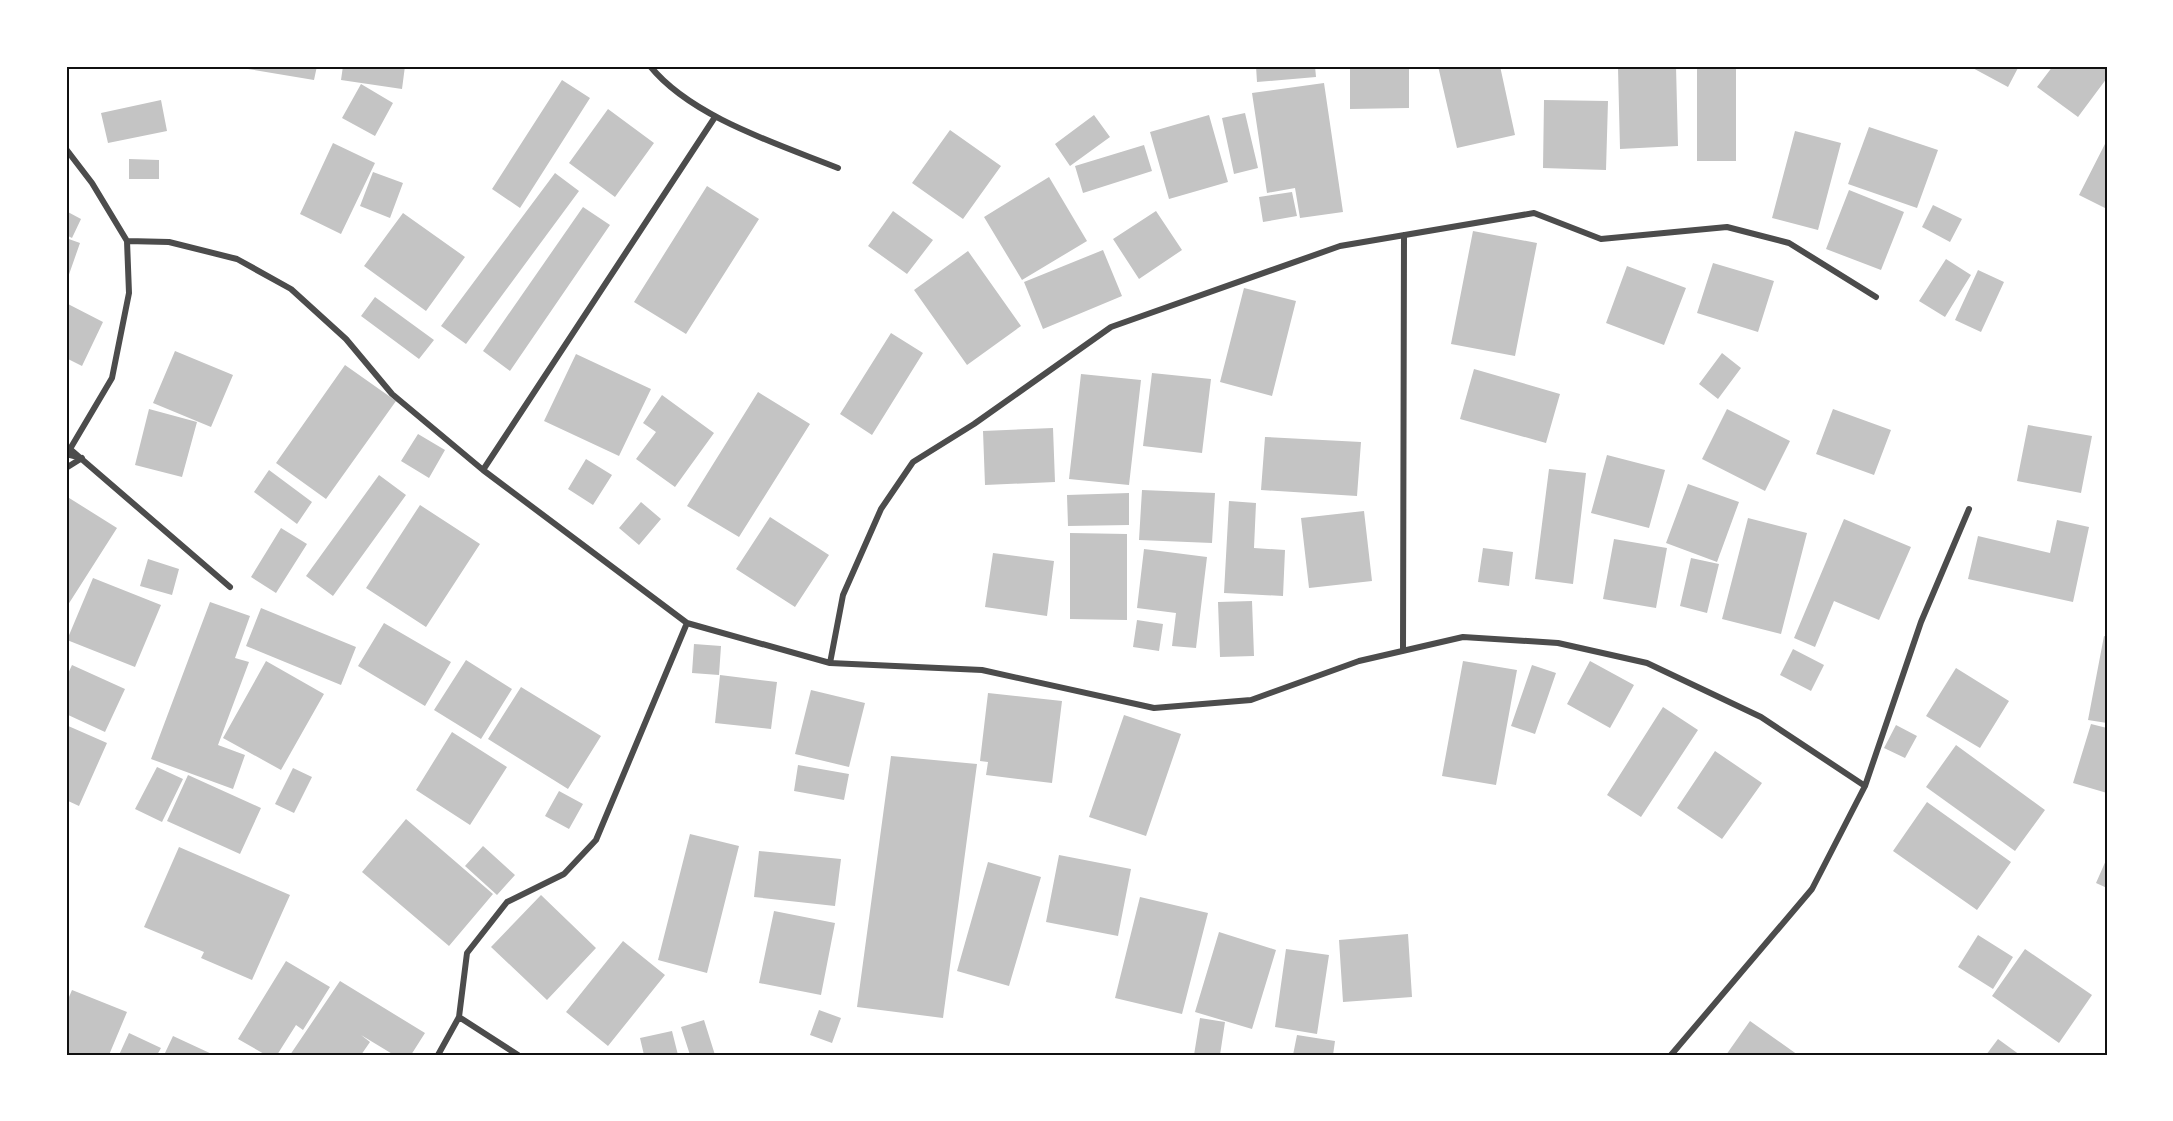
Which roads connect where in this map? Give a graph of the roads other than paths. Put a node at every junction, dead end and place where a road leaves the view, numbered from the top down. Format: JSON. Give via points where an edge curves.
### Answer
{"nodes":[{"id":1,"x":650,"y":66,"type":"edge"},
{"id":2,"x":715,"y":117,"type":"junction"},
{"id":3,"x":66,"y":149,"type":"edge"},
{"id":4,"x":838,"y":168,"type":"dead end"},
{"id":5,"x":1404,"y":235,"type":"junction"},
{"id":6,"x":127,"y":241,"type":"junction"},
{"id":7,"x":1876,"y":297,"type":"dead end"},
{"id":8,"x":66,"y":454,"type":"edge"},
{"id":9,"x":82,"y":458,"type":"junction"},
{"id":10,"x":66,"y":468,"type":"edge"},
{"id":11,"x":483,"y":470,"type":"junction"},
{"id":12,"x":1970,"y":509,"type":"dead end"},
{"id":13,"x":230,"y":587,"type":"dead end"},
{"id":14,"x":687,"y":624,"type":"junction"},
{"id":15,"x":1403,"y":651,"type":"junction"},
{"id":16,"x":830,"y":663,"type":"junction"},
{"id":17,"x":1864,"y":786,"type":"junction"},
{"id":18,"x":459,"y":1017,"type":"junction"},
{"id":19,"x":438,"y":1055,"type":"edge"},
{"id":20,"x":518,"y":1055,"type":"edge"},
{"id":21,"x":1671,"y":1055,"type":"edge"}],
"edges":[{"from":1,"to":2,"type":"street"},
{"from":2,"to":4,"type":"street"},
{"from":2,"to":11,"type":"street"},
{"from":3,"to":6,"type":"street"},
{"from":5,"to":7,"type":"street","via":[[1534,213],[1601,239],[1726,227],[1789,243]]},
{"from":5,"to":15,"type":"street"},
{"from":5,"to":16,"type":"street","via":[[1340,246],[1111,327],[913,462],[881,508],[843,595]]},
{"from":6,"to":9,"type":"street","via":[[129,293],[112,378],[70,449]]},
{"from":6,"to":11,"type":"street","via":[[169,242],[237,259],[291,289],[346,339],[392,394]]},
{"from":8,"to":9,"type":"street"},
{"from":9,"to":10,"type":"street"},
{"from":9,"to":13,"type":"street"},
{"from":11,"to":14,"type":"street"},
{"from":12,"to":17,"type":"street","via":[[1921,622]]},
{"from":14,"to":16,"type":"street"},
{"from":14,"to":18,"type":"street","via":[[596,840],[564,874],[507,902],[467,954]]},
{"from":15,"to":16,"type":"street","via":[[1359,662],[1251,700],[1154,708],[982,670]]},
{"from":15,"to":17,"type":"street","via":[[1463,637],[1558,643],[1647,663],[1761,717]]},
{"from":17,"to":21,"type":"street","via":[[1812,889]]},
{"from":18,"to":19,"type":"street"},
{"from":18,"to":20,"type":"street"}]}
